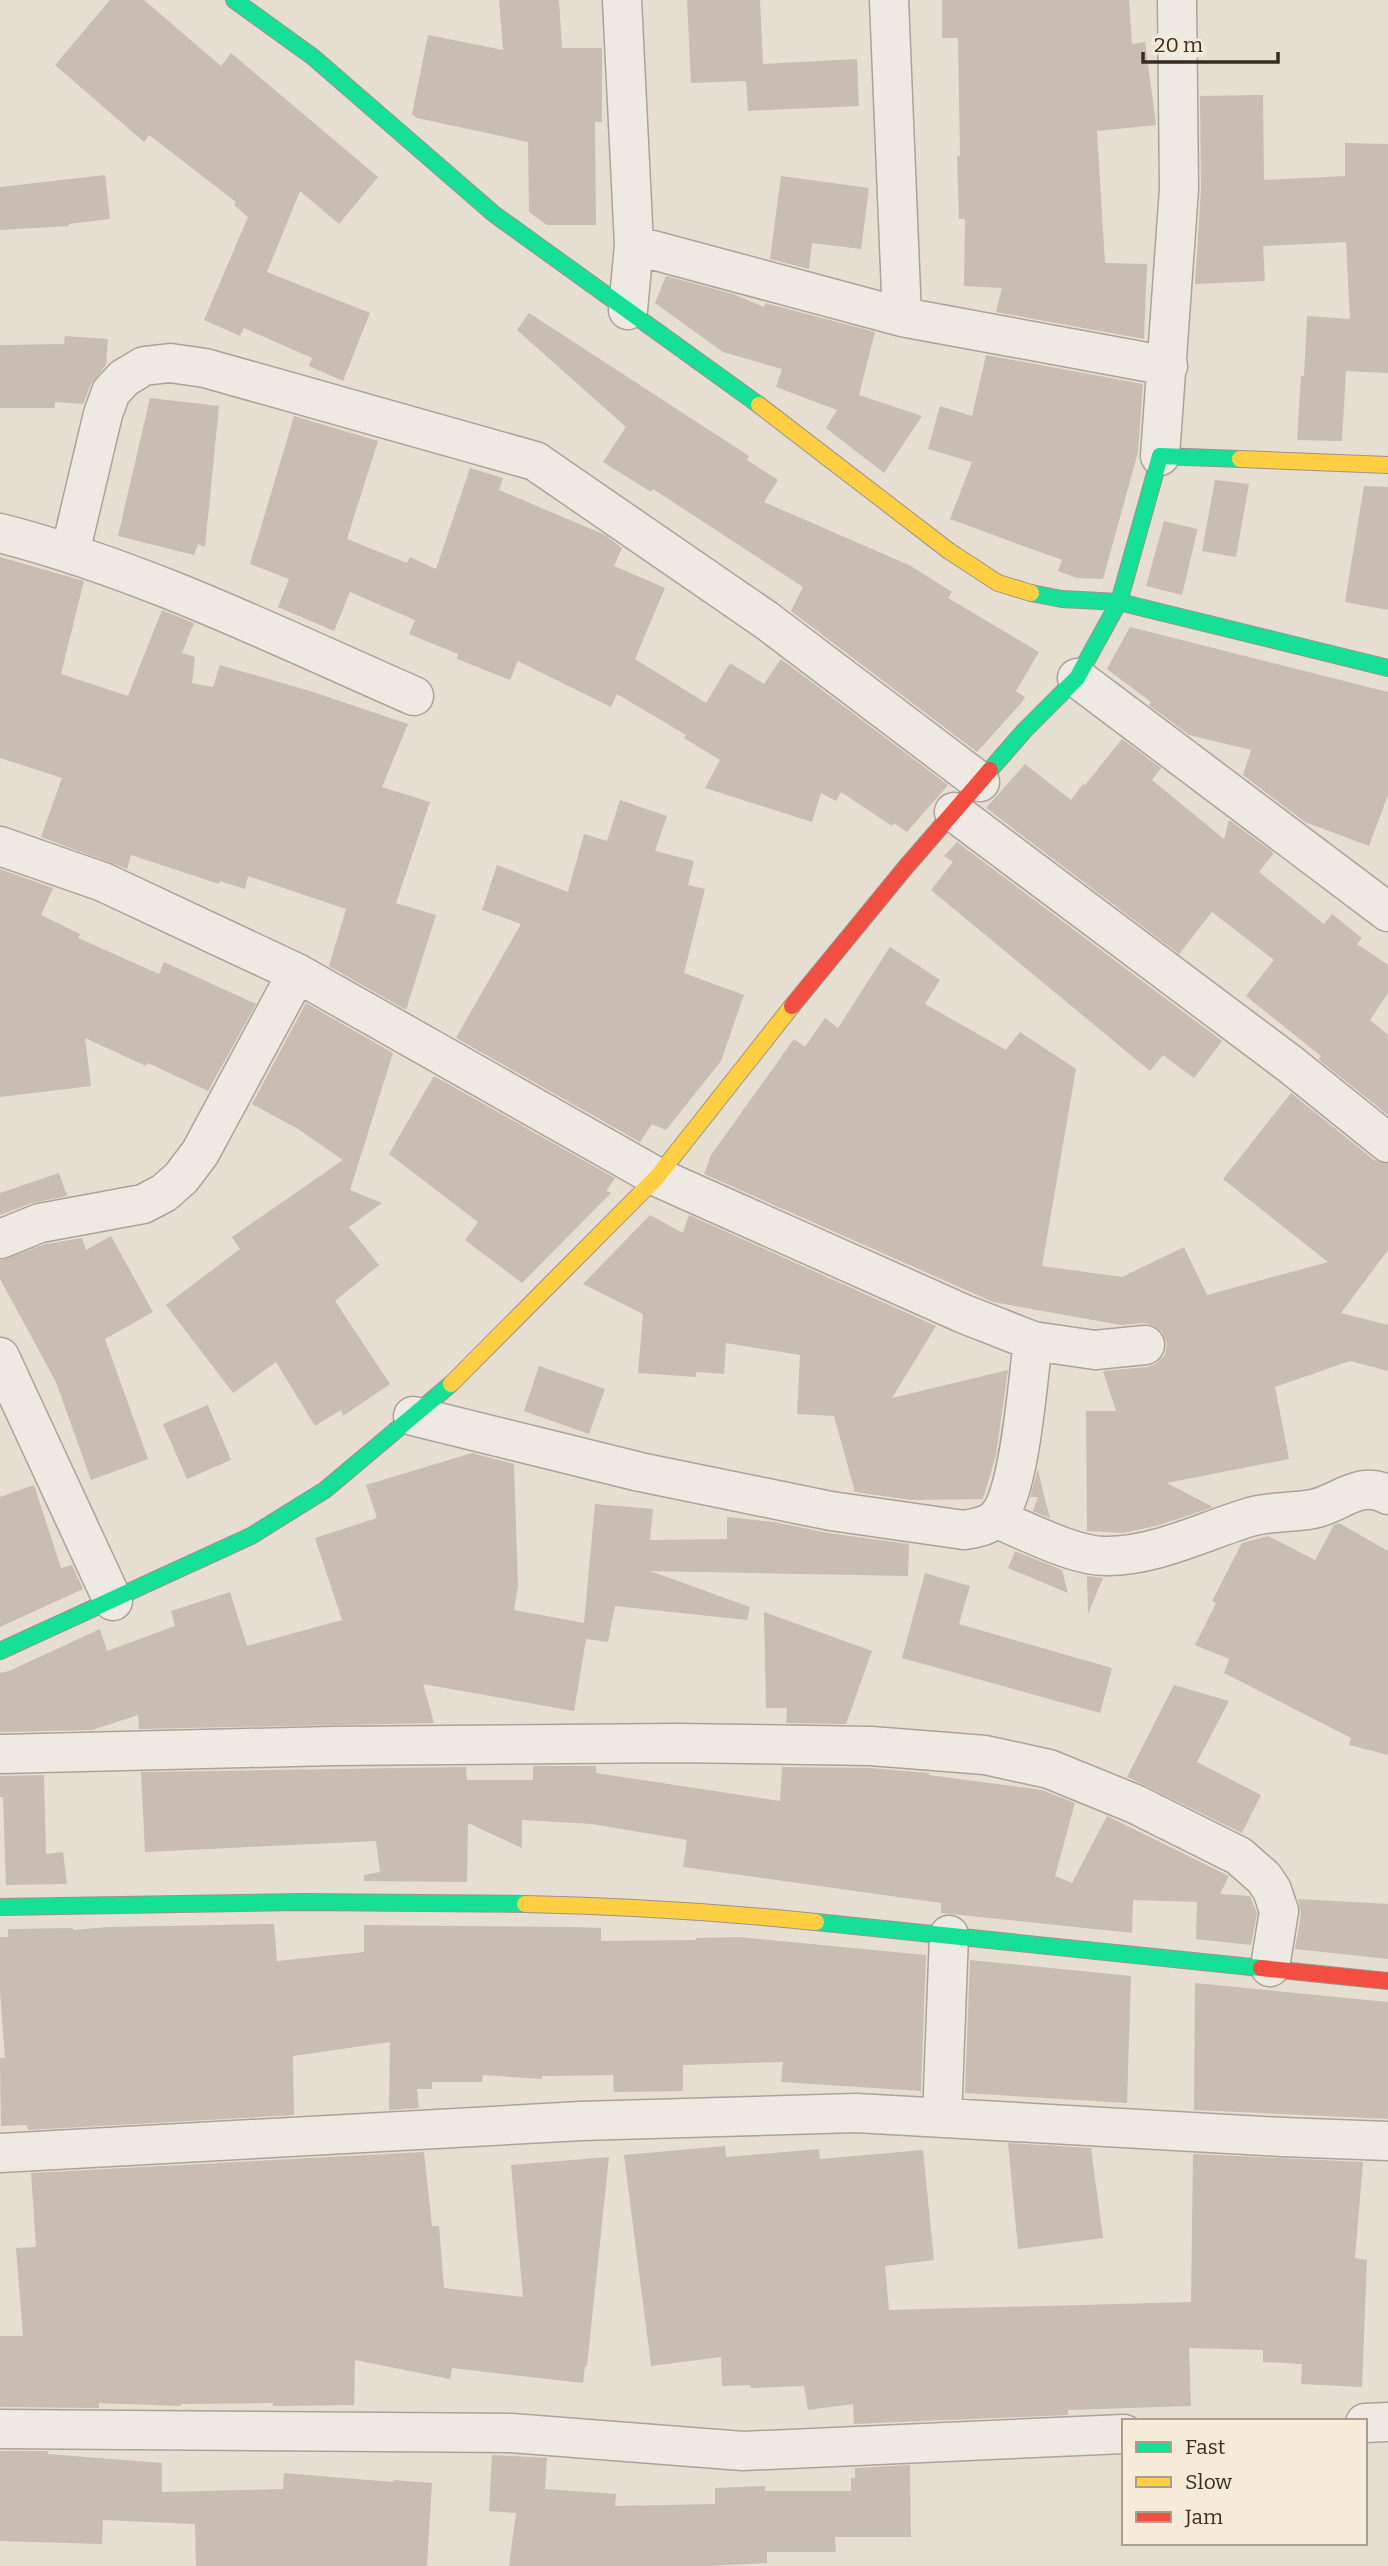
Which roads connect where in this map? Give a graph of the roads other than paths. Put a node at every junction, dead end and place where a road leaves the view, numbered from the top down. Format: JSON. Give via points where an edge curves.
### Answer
{"nodes":[{"id":1,"x":234,"y":0,"type":"edge"},
{"id":2,"x":622,"y":0,"type":"edge"},
{"id":3,"x":889,"y":0,"type":"edge"},
{"id":4,"x":1177,"y":0,"type":"edge"},
{"id":5,"x":634,"y":245,"type":"junction"},
{"id":6,"x":628,"y":310,"type":"junction"},
{"id":7,"x":902,"y":317,"type":"junction"},
{"id":8,"x":1168,"y":366,"type":"junction"},
{"id":9,"x":1160,"y":456,"type":"junction"},
{"id":10,"x":1388,"y":465,"type":"edge"},
{"id":11,"x":0,"y":533,"type":"edge"},
{"id":12,"x":70,"y":553,"type":"junction"},
{"id":13,"x":1119,"y":603,"type":"junction"},
{"id":14,"x":1388,"y":668,"type":"edge"},
{"id":15,"x":1077,"y":678,"type":"junction"},
{"id":16,"x":415,"y":696,"type":"dead end"},
{"id":17,"x":980,"y":782,"type":"junction"},
{"id":18,"x":954,"y":812,"type":"junction"},
{"id":19,"x":0,"y":846,"type":"edge"},
{"id":20,"x":1388,"y":912,"type":"edge"},
{"id":21,"x":297,"y":972,"type":"junction"},
{"id":22,"x":1388,"y":1143,"type":"edge"},
{"id":23,"x":657,"y":1177,"type":"junction"},
{"id":24,"x":0,"y":1238,"type":"edge"},
{"id":25,"x":1033,"y":1341,"type":"junction"},
{"id":26,"x":1145,"y":1345,"type":"dead end"},
{"id":27,"x":0,"y":1357,"type":"edge"},
{"id":28,"x":413,"y":1416,"type":"junction"},
{"id":29,"x":1388,"y":1495,"type":"edge"},
{"id":30,"x":997,"y":1518,"type":"junction"},
{"id":31,"x":113,"y":1601,"type":"junction"},
{"id":32,"x":0,"y":1651,"type":"edge"},
{"id":33,"x":0,"y":1754,"type":"edge"},
{"id":34,"x":0,"y":1907,"type":"edge"},
{"id":35,"x":949,"y":1935,"type":"junction"},
{"id":36,"x":1270,"y":1968,"type":"junction"},
{"id":37,"x":1388,"y":1981,"type":"edge"},
{"id":38,"x":942,"y":2118,"type":"junction"},
{"id":39,"x":1388,"y":2141,"type":"edge"},
{"id":40,"x":0,"y":2153,"type":"edge"},
{"id":41,"x":1388,"y":2422,"type":"edge"},
{"id":42,"x":1367,"y":2423,"type":"edge"},
{"id":43,"x":0,"y":2429,"type":"edge"},
{"id":44,"x":1122,"y":2434,"type":"edge"}],
"edges":[{"from":1,"to":6,"type":"street","via":[[313,57],[494,214]]},
{"from":2,"to":5,"type":"street"},
{"from":3,"to":7,"type":"street"},
{"from":4,"to":8,"type":"street","via":[[1179,189]]},
{"from":5,"to":6,"type":"street"},
{"from":5,"to":7,"type":"street"},
{"from":6,"to":13,"type":"street","via":[[998,583],[1062,599]]},
{"from":7,"to":8,"type":"street"},
{"from":8,"to":9,"type":"street"},
{"from":9,"to":10,"type":"street"},
{"from":9,"to":13,"type":"street"},
{"from":11,"to":12,"type":"street"},
{"from":12,"to":16,"type":"street","via":[[147,580]]},
{"from":12,"to":17,"type":"street","via":[[111,392],[144,366],[170,363],[205,369],[536,461],[766,620]]},
{"from":13,"to":14,"type":"street"},
{"from":13,"to":15,"type":"street"},
{"from":15,"to":17,"type":"street"},
{"from":15,"to":20,"type":"street"},
{"from":17,"to":18,"type":"street"},
{"from":18,"to":22,"type":"street"},
{"from":18,"to":23,"type":"street","via":[[825,964]]},
{"from":19,"to":21,"type":"street","via":[[103,883]]},
{"from":21,"to":23,"type":"street"},
{"from":21,"to":24,"type":"street","via":[[200,1153],[181,1178],[143,1204],[40,1223]]},
{"from":23,"to":25,"type":"street"},
{"from":23,"to":28,"type":"street","via":[[461,1376]]},
{"from":25,"to":26,"type":"street","via":[[1095,1350]]},
{"from":25,"to":30,"type":"street","via":[[1017,1458],[1007,1503]]},
{"from":27,"to":31,"type":"street"},
{"from":28,"to":30,"type":"street","via":[[640,1472],[831,1511],[964,1530]]},
{"from":28,"to":31,"type":"street","via":[[324,1490],[251,1536]]},
{"from":29,"to":30,"type":"street","via":[[1381,1490],[1360,1490],[1315,1509],[1273,1511],[1108,1557],[1086,1555]]},
{"from":31,"to":32,"type":"street"},
{"from":33,"to":36,"type":"street","via":[[677,1743],[871,1746],[985,1755],[1049,1769],[1135,1804],[1239,1856],[1264,1878],[1279,1911]]},
{"from":34,"to":35,"type":"street","via":[[302,1902],[574,1905],[758,1916]]},
{"from":35,"to":36,"type":"street"},
{"from":35,"to":38,"type":"street"},
{"from":36,"to":37,"type":"street"},
{"from":38,"to":39,"type":"street"},
{"from":38,"to":40,"type":"street","via":[[856,2113],[581,2121]]},
{"from":41,"to":42,"type":"street"},
{"from":43,"to":44,"type":"street","via":[[511,2433],[744,2451]]}]}
